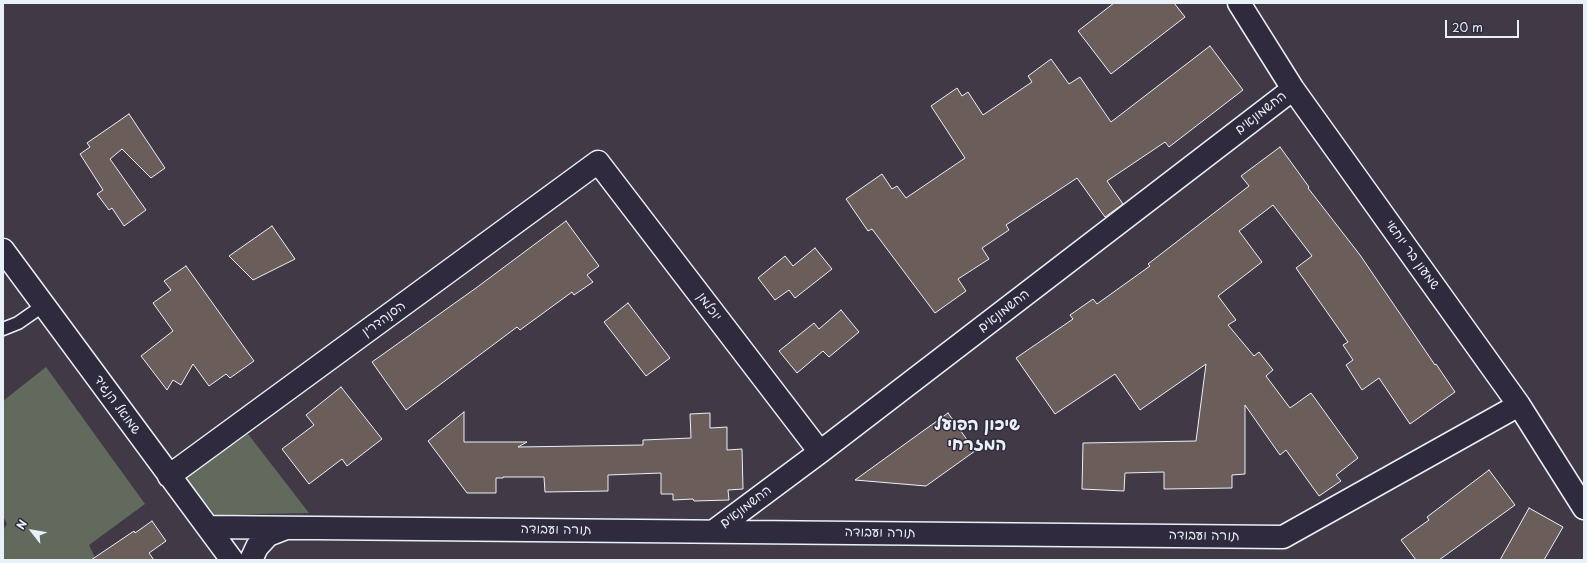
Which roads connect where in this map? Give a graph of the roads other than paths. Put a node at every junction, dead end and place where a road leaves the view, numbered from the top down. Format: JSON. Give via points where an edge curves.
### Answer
{"nodes":[{"id":1,"x":1239,"y":3,"type":"edge"},
{"id":2,"x":1293,"y":89,"type":"junction"},
{"id":3,"x":598,"y":162,"type":"joint"},
{"id":4,"x":3,"y":250,"type":"edge"},
{"id":5,"x":44,"y":305,"type":"junction"},
{"id":6,"x":3,"y":330,"type":"edge"},
{"id":7,"x":1518,"y":405,"type":"junction"},
{"id":8,"x":820,"y":452,"type":"junction"},
{"id":9,"x":169,"y":476,"type":"junction"},
{"id":10,"x":1584,"y":508,"type":"edge"},
{"id":11,"x":208,"y":526,"type":"junction"},
{"id":12,"x":288,"y":527,"type":"junction"},
{"id":13,"x":714,"y":531,"type":"junction"},
{"id":14,"x":232,"y":560,"type":"edge"},
{"id":15,"x":251,"y":560,"type":"edge"}],
"edges":[{"from":1,"to":2,"type":"street","name":"שמעון בר יוחאי"},
{"from":2,"to":7,"type":"street","name":"שמעון בר יוחאי"},
{"from":2,"to":8,"type":"street","name":"החשמונאים"},
{"from":3,"to":8,"type":"street","name":"יוכלמן"},
{"from":3,"to":9,"type":"street","name":"הסנהדרין"},
{"from":4,"to":5,"type":"street","name":"שמואל הנגיד"},
{"from":5,"to":6,"type":"lane"},
{"from":5,"to":9,"type":"street","name":"שמואל הנגיד"},
{"from":7,"to":10,"type":"street","name":"שמעון בר יוחאי"},
{"from":7,"to":13,"type":"street","name":"תורה ועבודה","via":[[1283,537]]},
{"from":8,"to":13,"type":"street","name":"החשמונאים"},
{"from":9,"to":11,"type":"street","name":"שמואל הנגיד"},
{"from":11,"to":12,"type":"street","name":"תורה ועבודה"},
{"from":11,"to":14,"type":"street","name":"שמואל הנגיד"},
{"from":12,"to":13,"type":"street","name":"תורה ועבודה"},
{"from":12,"to":15,"type":"street","via":[[268,535],[257,547]]}]}
